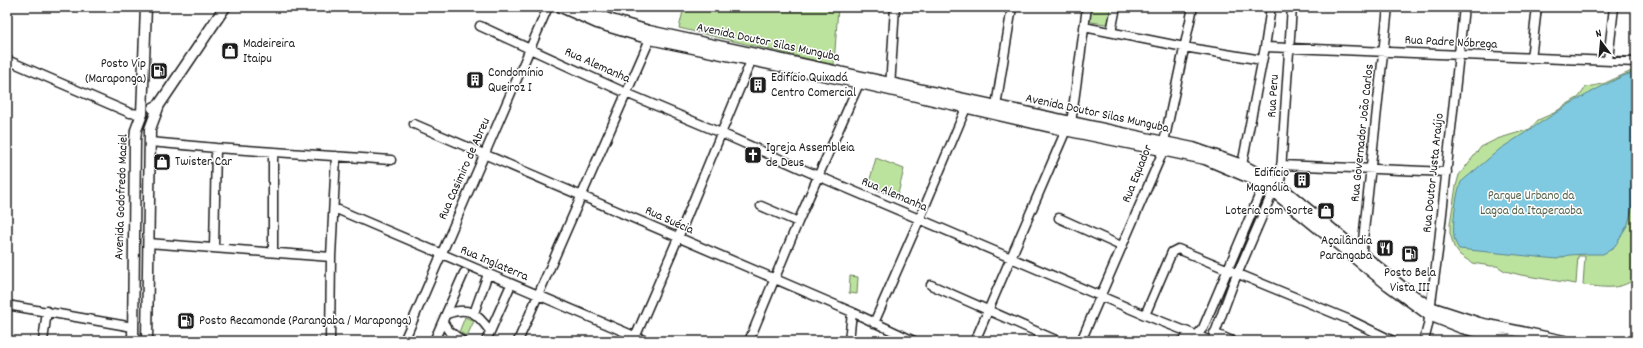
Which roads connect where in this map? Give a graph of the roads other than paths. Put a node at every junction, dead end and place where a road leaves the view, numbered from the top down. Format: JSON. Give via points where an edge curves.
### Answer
{"nodes":[{"id":1,"x":146,"y":7,"type":"edge"},
{"id":2,"x":225,"y":7,"type":"edge"},
{"id":3,"x":548,"y":7,"type":"edge"},
{"id":4,"x":561,"y":7,"type":"edge"},
{"id":5,"x":580,"y":7,"type":"edge"},
{"id":6,"x":895,"y":7,"type":"edge"},
{"id":7,"x":1012,"y":7,"type":"edge"},
{"id":8,"x":1087,"y":7,"type":"edge"},
{"id":9,"x":1116,"y":7,"type":"edge"},
{"id":10,"x":1193,"y":7,"type":"edge"},
{"id":11,"x":1271,"y":7,"type":"edge"},
{"id":12,"x":1292,"y":7,"type":"edge"},
{"id":13,"x":1388,"y":7,"type":"edge"},
{"id":14,"x":1464,"y":7,"type":"edge"},
{"id":15,"x":1537,"y":7,"type":"edge"},
{"id":16,"x":1614,"y":7,"type":"edge"},
{"id":17,"x":480,"y":26,"type":"dead end"},
{"id":18,"x":1084,"y":27,"type":"junction"},
{"id":19,"x":1111,"y":32,"type":"junction"},
{"id":20,"x":650,"y":39,"type":"junction"},
{"id":21,"x":1265,"y":47,"type":"junction"},
{"id":22,"x":1184,"y":48,"type":"junction"},
{"id":23,"x":1289,"y":48,"type":"junction"},
{"id":24,"x":529,"y":49,"type":"junction"},
{"id":25,"x":1384,"y":51,"type":"junction"},
{"id":26,"x":1459,"y":55,"type":"junction"},
{"id":27,"x":753,"y":57,"type":"junction"},
{"id":28,"x":1531,"y":59,"type":"junction"},
{"id":29,"x":7,"y":60,"type":"edge"},
{"id":30,"x":1262,"y":60,"type":"junction"},
{"id":31,"x":1608,"y":60,"type":"junction"},
{"id":32,"x":1636,"y":62,"type":"edge"},
{"id":33,"x":861,"y":80,"type":"junction"},
{"id":34,"x":890,"y":86,"type":"junction"},
{"id":35,"x":626,"y":93,"type":"junction"},
{"id":36,"x":159,"y":105,"type":"junction"},
{"id":37,"x":996,"y":106,"type":"junction"},
{"id":38,"x":966,"y":108,"type":"junction"},
{"id":39,"x":142,"y":114,"type":"junction"},
{"id":40,"x":414,"y":124,"type":"dead end"},
{"id":41,"x":1069,"y":126,"type":"junction"},
{"id":42,"x":722,"y":133,"type":"junction"},
{"id":43,"x":150,"y":142,"type":"junction"},
{"id":44,"x":1163,"y":146,"type":"junction"},
{"id":45,"x":216,"y":148,"type":"junction"},
{"id":46,"x":273,"y":152,"type":"junction"},
{"id":47,"x":484,"y":154,"type":"junction"},
{"id":48,"x":336,"y":156,"type":"junction"},
{"id":49,"x":391,"y":160,"type":"dead end"},
{"id":50,"x":1242,"y":165,"type":"junction"},
{"id":51,"x":1281,"y":165,"type":"junction"},
{"id":52,"x":1370,"y":169,"type":"junction"},
{"id":53,"x":1447,"y":172,"type":"junction"},
{"id":54,"x":818,"y":176,"type":"junction"},
{"id":55,"x":1264,"y":184,"type":"junction"},
{"id":56,"x":1277,"y":189,"type":"junction"},
{"id":57,"x":582,"y":196,"type":"junction"},
{"id":58,"x":762,"y":206,"type":"dead end"},
{"id":59,"x":334,"y":208,"type":"junction"},
{"id":60,"x":1252,"y":212,"type":"junction"},
{"id":61,"x":1261,"y":216,"type":"junction"},
{"id":62,"x":920,"y":218,"type":"junction"},
{"id":63,"x":1059,"y":218,"type":"dead end"},
{"id":64,"x":798,"y":222,"type":"junction"},
{"id":65,"x":678,"y":238,"type":"junction"},
{"id":66,"x":148,"y":243,"type":"junction"},
{"id":67,"x":1121,"y":246,"type":"junction"},
{"id":68,"x":214,"y":248,"type":"junction"},
{"id":69,"x":273,"y":251,"type":"junction"},
{"id":70,"x":441,"y":254,"type":"junction"},
{"id":71,"x":331,"y":257,"type":"junction"},
{"id":72,"x":1012,"y":258,"type":"junction"},
{"id":73,"x":1361,"y":258,"type":"junction"},
{"id":74,"x":1228,"y":270,"type":"junction"},
{"id":75,"x":464,"y":273,"type":"dead end"},
{"id":76,"x":488,"y":274,"type":"junction"},
{"id":77,"x":1237,"y":274,"type":"junction"},
{"id":78,"x":774,"y":280,"type":"junction"},
{"id":79,"x":931,"y":285,"type":"dead end"},
{"id":80,"x":509,"y":289,"type":"dead end"},
{"id":81,"x":133,"y":290,"type":"junction"},
{"id":82,"x":148,"y":290,"type":"junction"},
{"id":83,"x":538,"y":296,"type":"junction"},
{"id":84,"x":1100,"y":296,"type":"junction"},
{"id":85,"x":7,"y":305,"type":"edge"},
{"id":86,"x":988,"y":310,"type":"junction"},
{"id":87,"x":48,"y":311,"type":"junction"},
{"id":88,"x":1430,"y":311,"type":"junction"},
{"id":89,"x":852,"y":312,"type":"junction"},
{"id":90,"x":474,"y":313,"type":"junction"},
{"id":91,"x":1145,"y":315,"type":"junction"},
{"id":92,"x":445,"y":318,"type":"junction"},
{"id":93,"x":874,"y":323,"type":"junction"},
{"id":94,"x":133,"y":327,"type":"junction"},
{"id":95,"x":490,"y":331,"type":"junction"},
{"id":96,"x":1194,"y":334,"type":"junction"},
{"id":97,"x":1212,"y":338,"type":"edge"},
{"id":98,"x":634,"y":339,"type":"edge"},
{"id":99,"x":43,"y":341,"type":"edge"},
{"id":100,"x":133,"y":341,"type":"edge"},
{"id":101,"x":147,"y":341,"type":"edge"},
{"id":102,"x":330,"y":341,"type":"edge"},
{"id":103,"x":404,"y":341,"type":"edge"},
{"id":104,"x":434,"y":341,"type":"edge"},
{"id":105,"x":462,"y":341,"type":"edge"},
{"id":106,"x":486,"y":341,"type":"edge"},
{"id":107,"x":518,"y":341,"type":"edge"},
{"id":108,"x":646,"y":341,"type":"edge"},
{"id":109,"x":749,"y":341,"type":"edge"},
{"id":110,"x":849,"y":341,"type":"edge"},
{"id":111,"x":914,"y":341,"type":"edge"},
{"id":112,"x":975,"y":341,"type":"edge"},
{"id":113,"x":1058,"y":341,"type":"edge"},
{"id":114,"x":1081,"y":341,"type":"edge"},
{"id":115,"x":1182,"y":341,"type":"edge"},
{"id":116,"x":1232,"y":341,"type":"edge"},
{"id":117,"x":1393,"y":341,"type":"edge"},
{"id":118,"x":1424,"y":341,"type":"edge"},
{"id":119,"x":1513,"y":341,"type":"edge"},
{"id":120,"x":1564,"y":341,"type":"edge"}],
"edges":[{"from":1,"to":39,"type":"main road","name":"Avenida Godofredo Maciel"},
{"from":2,"to":36,"type":"main road"},
{"from":3,"to":24,"type":"street","name":"Rua Casimiro de Abreu"},
{"from":4,"to":20,"type":"main road","name":"Avenida Doutor Silas Munguba","via":[[597,23]]},
{"from":5,"to":27,"type":"main road","name":"Avenida Doutor Silas Munguba","via":[[638,28]]},
{"from":6,"to":34,"type":"street"},
{"from":7,"to":37,"type":"street"},
{"from":8,"to":18,"type":"street"},
{"from":9,"to":19,"type":"street"},
{"from":10,"to":22,"type":"street","name":"Rua Equador"},
{"from":11,"to":21,"type":"street"},
{"from":12,"to":23,"type":"street","name":"Rua Peru"},
{"from":13,"to":25,"type":"street","name":"Rua Governador João Carlos"},
{"from":14,"to":26,"type":"street","name":"Rua Doutor Justa Araújo"},
{"from":15,"to":28,"type":"street"},
{"from":16,"to":31,"type":"street"},
{"from":17,"to":24,"type":"street","name":"Rua Alemanha"},
{"from":18,"to":19,"type":"street"},
{"from":18,"to":41,"type":"street"},
{"from":19,"to":22,"type":"street"},
{"from":20,"to":27,"type":"main road","name":"Avenida Doutor Silas Munguba"},
{"from":20,"to":35,"type":"street"},
{"from":21,"to":23,"type":"street","name":"Rua Padre Nóbrega"},
{"from":21,"to":30,"type":"street"},
{"from":22,"to":30,"type":"street"},
{"from":22,"to":44,"type":"street","name":"Rua Equador"},
{"from":23,"to":25,"type":"street","name":"Rua Padre Nóbrega"},
{"from":23,"to":51,"type":"street","name":"Rua Peru"},
{"from":24,"to":35,"type":"street","name":"Rua Alemanha"},
{"from":24,"to":47,"type":"street","name":"Rua Casimiro de Abreu"},
{"from":25,"to":26,"type":"street","name":"Rua Padre Nóbrega"},
{"from":25,"to":52,"type":"street","name":"Rua Governador João Carlos"},
{"from":26,"to":28,"type":"street","name":"Rua Padre Nóbrega"},
{"from":26,"to":53,"type":"street","name":"Rua Doutor Justa Araújo"},
{"from":27,"to":33,"type":"main road","name":"Avenida Doutor Silas Munguba"},
{"from":27,"to":42,"type":"street"},
{"from":28,"to":31,"type":"street","name":"Rua Padre Nóbrega"},
{"from":29,"to":39,"type":"street","via":[[130,114]]},
{"from":30,"to":50,"type":"street"},
{"from":31,"to":32,"type":"street","name":"Rua Padre Nóbrega"},
{"from":33,"to":34,"type":"main road","name":"Avenida Doutor Silas Munguba"},
{"from":33,"to":54,"type":"street"},
{"from":34,"to":37,"type":"main road","name":"Avenida Doutor Silas Munguba"},
{"from":34,"to":38,"type":"main road","name":"Avenida Doutor Silas Munguba"},
{"from":35,"to":42,"type":"street","name":"Rua Alemanha"},
{"from":35,"to":57,"type":"street"},
{"from":36,"to":39,"type":"main road"},
{"from":36,"to":43,"type":"main road","name":"Avenida Godofredo Maciel","via":[[150,129]]},
{"from":37,"to":41,"type":"main road","name":"Avenida Doutor Silas Munguba"},
{"from":38,"to":41,"type":"main road","name":"Avenida Doutor Silas Munguba"},
{"from":38,"to":62,"type":"street"},
{"from":39,"to":81,"type":"main road","name":"Avenida Godofredo Maciel","via":[[135,141]]},
{"from":40,"to":47,"type":"street","name":"Rua Suécia"},
{"from":41,"to":44,"type":"main road","name":"Avenida Doutor Silas Munguba"},
{"from":41,"to":72,"type":"street"},
{"from":42,"to":54,"type":"street","name":"Rua Alemanha"},
{"from":42,"to":65,"type":"street"},
{"from":43,"to":45,"type":"street"},
{"from":43,"to":66,"type":"main road","name":"Avenida Godofredo Maciel"},
{"from":44,"to":50,"type":"main road","name":"Avenida Doutor Silas Munguba","via":[[1193,148]]},
{"from":44,"to":55,"type":"main road","name":"Avenida Doutor Silas Munguba","via":[[1205,159]]},
{"from":44,"to":67,"type":"street","name":"Rua Equador","via":[[1161,156]]},
{"from":45,"to":46,"type":"street"},
{"from":45,"to":68,"type":"street"},
{"from":46,"to":48,"type":"street"},
{"from":46,"to":69,"type":"street"},
{"from":47,"to":57,"type":"street","name":"Rua Suécia"},
{"from":47,"to":70,"type":"street","name":"Rua Casimiro de Abreu"},
{"from":48,"to":49,"type":"street"},
{"from":48,"to":59,"type":"street"},
{"from":50,"to":56,"type":"main road","name":"Avenida Doutor Silas Munguba","via":[[1276,182]]},
{"from":51,"to":52,"type":"street"},
{"from":51,"to":56,"type":"street","name":"Rua Peru"},
{"from":52,"to":53,"type":"street"},
{"from":52,"to":73,"type":"street","name":"Rua Governador João Carlos"},
{"from":53,"to":88,"type":"street","name":"Rua Doutor Justa Araújo"},
{"from":54,"to":62,"type":"street","name":"Rua Alemanha"},
{"from":54,"to":64,"type":"street"},
{"from":55,"to":56,"type":"main road","name":"Avenida Doutor Silas Munguba"},
{"from":55,"to":60,"type":"street"},
{"from":56,"to":61,"type":"street","name":"Rua Peru"},
{"from":56,"to":73,"type":"main road","name":"Avenida Doutor Silas Munguba"},
{"from":57,"to":65,"type":"street","name":"Rua Suécia"},
{"from":57,"to":83,"type":"street"},
{"from":58,"to":64,"type":"street"},
{"from":59,"to":70,"type":"street","name":"Rua Inglaterra"},
{"from":59,"to":71,"type":"street"},
{"from":60,"to":61,"type":"street"},
{"from":60,"to":74,"type":"street"},
{"from":61,"to":77,"type":"street","name":"Rua Peru"},
{"from":62,"to":72,"type":"street","name":"Rua Alemanha"},
{"from":62,"to":93,"type":"street"},
{"from":63,"to":67,"type":"street"},
{"from":64,"to":78,"type":"street"},
{"from":65,"to":78,"type":"street","name":"Rua Suécia"},
{"from":65,"to":98,"type":"street"},
{"from":66,"to":68,"type":"street"},
{"from":66,"to":82,"type":"main road","name":"Avenida Godofredo Maciel"},
{"from":67,"to":84,"type":"street","name":"Rua Equador"},
{"from":68,"to":69,"type":"street"},
{"from":69,"to":71,"type":"street"},
{"from":70,"to":76,"type":"street","name":"Rua Inglaterra"},
{"from":70,"to":103,"type":"street","name":"Rua Casimiro de Abreu"},
{"from":71,"to":102,"type":"street"},
{"from":72,"to":84,"type":"street","name":"Rua Alemanha"},
{"from":72,"to":86,"type":"street"},
{"from":73,"to":88,"type":"main road","name":"Avenida Doutor Silas Munguba","via":[[1393,289]]},
{"from":74,"to":77,"type":"street"},
{"from":74,"to":91,"type":"street","via":[[1178,249],[1172,252]]},
{"from":74,"to":96,"type":"street","via":[[1203,328]]},
{"from":75,"to":92,"type":"street"},
{"from":76,"to":83,"type":"street","name":"Rua Inglaterra"},
{"from":76,"to":90,"type":"street"},
{"from":77,"to":97,"type":"street","name":"Rua Peru"},
{"from":77,"to":117,"type":"street","via":[[1350,320]]},
{"from":78,"to":89,"type":"street","name":"Rua Suécia"},
{"from":78,"to":109,"type":"street"},
{"from":79,"to":86,"type":"street"},
{"from":80,"to":95,"type":"street"},
{"from":81,"to":82,"type":"main road"},
{"from":81,"to":94,"type":"main road","name":"Avenida Godofredo Maciel"},
{"from":82,"to":101,"type":"main road","name":"Avenida Godofredo Maciel"},
{"from":83,"to":98,"type":"street","name":"Rua Inglaterra"},
{"from":83,"to":107,"type":"street"},
{"from":84,"to":91,"type":"street","name":"Rua Alemanha"},
{"from":84,"to":114,"type":"street","name":"Rua Equador"},
{"from":85,"to":87,"type":"street"},
{"from":86,"to":112,"type":"street"},
{"from":86,"to":113,"type":"street"},
{"from":87,"to":94,"type":"street"},
{"from":87,"to":99,"type":"street"},
{"from":88,"to":118,"type":"street","name":"Rua Doutor Justa Araújo"},
{"from":88,"to":119,"type":"main road","name":"Avenida Doutor Silas Munguba","via":[[1462,328]]},
{"from":88,"to":120,"type":"main road","name":"Avenida Doutor Silas Munguba"},
{"from":89,"to":93,"type":"street","name":"Rua Suécia"},
{"from":89,"to":110,"type":"street"},
{"from":90,"to":92,"type":"street","via":[[454,312]]},
{"from":90,"to":95,"type":"street"},
{"from":91,"to":96,"type":"street","name":"Rua Alemanha"},
{"from":92,"to":104,"type":"street"},
{"from":92,"to":105,"type":"street","via":[[448,330]]},
{"from":93,"to":111,"type":"street","name":"Rua Suécia"},
{"from":94,"to":100,"type":"main road","name":"Avenida Godofredo Maciel"},
{"from":95,"to":106,"type":"street"},
{"from":96,"to":97,"type":"street"},
{"from":96,"to":115,"type":"street"},
{"from":97,"to":116,"type":"street"},
{"from":98,"to":108,"type":"street","name":"Rua Inglaterra"}]}
